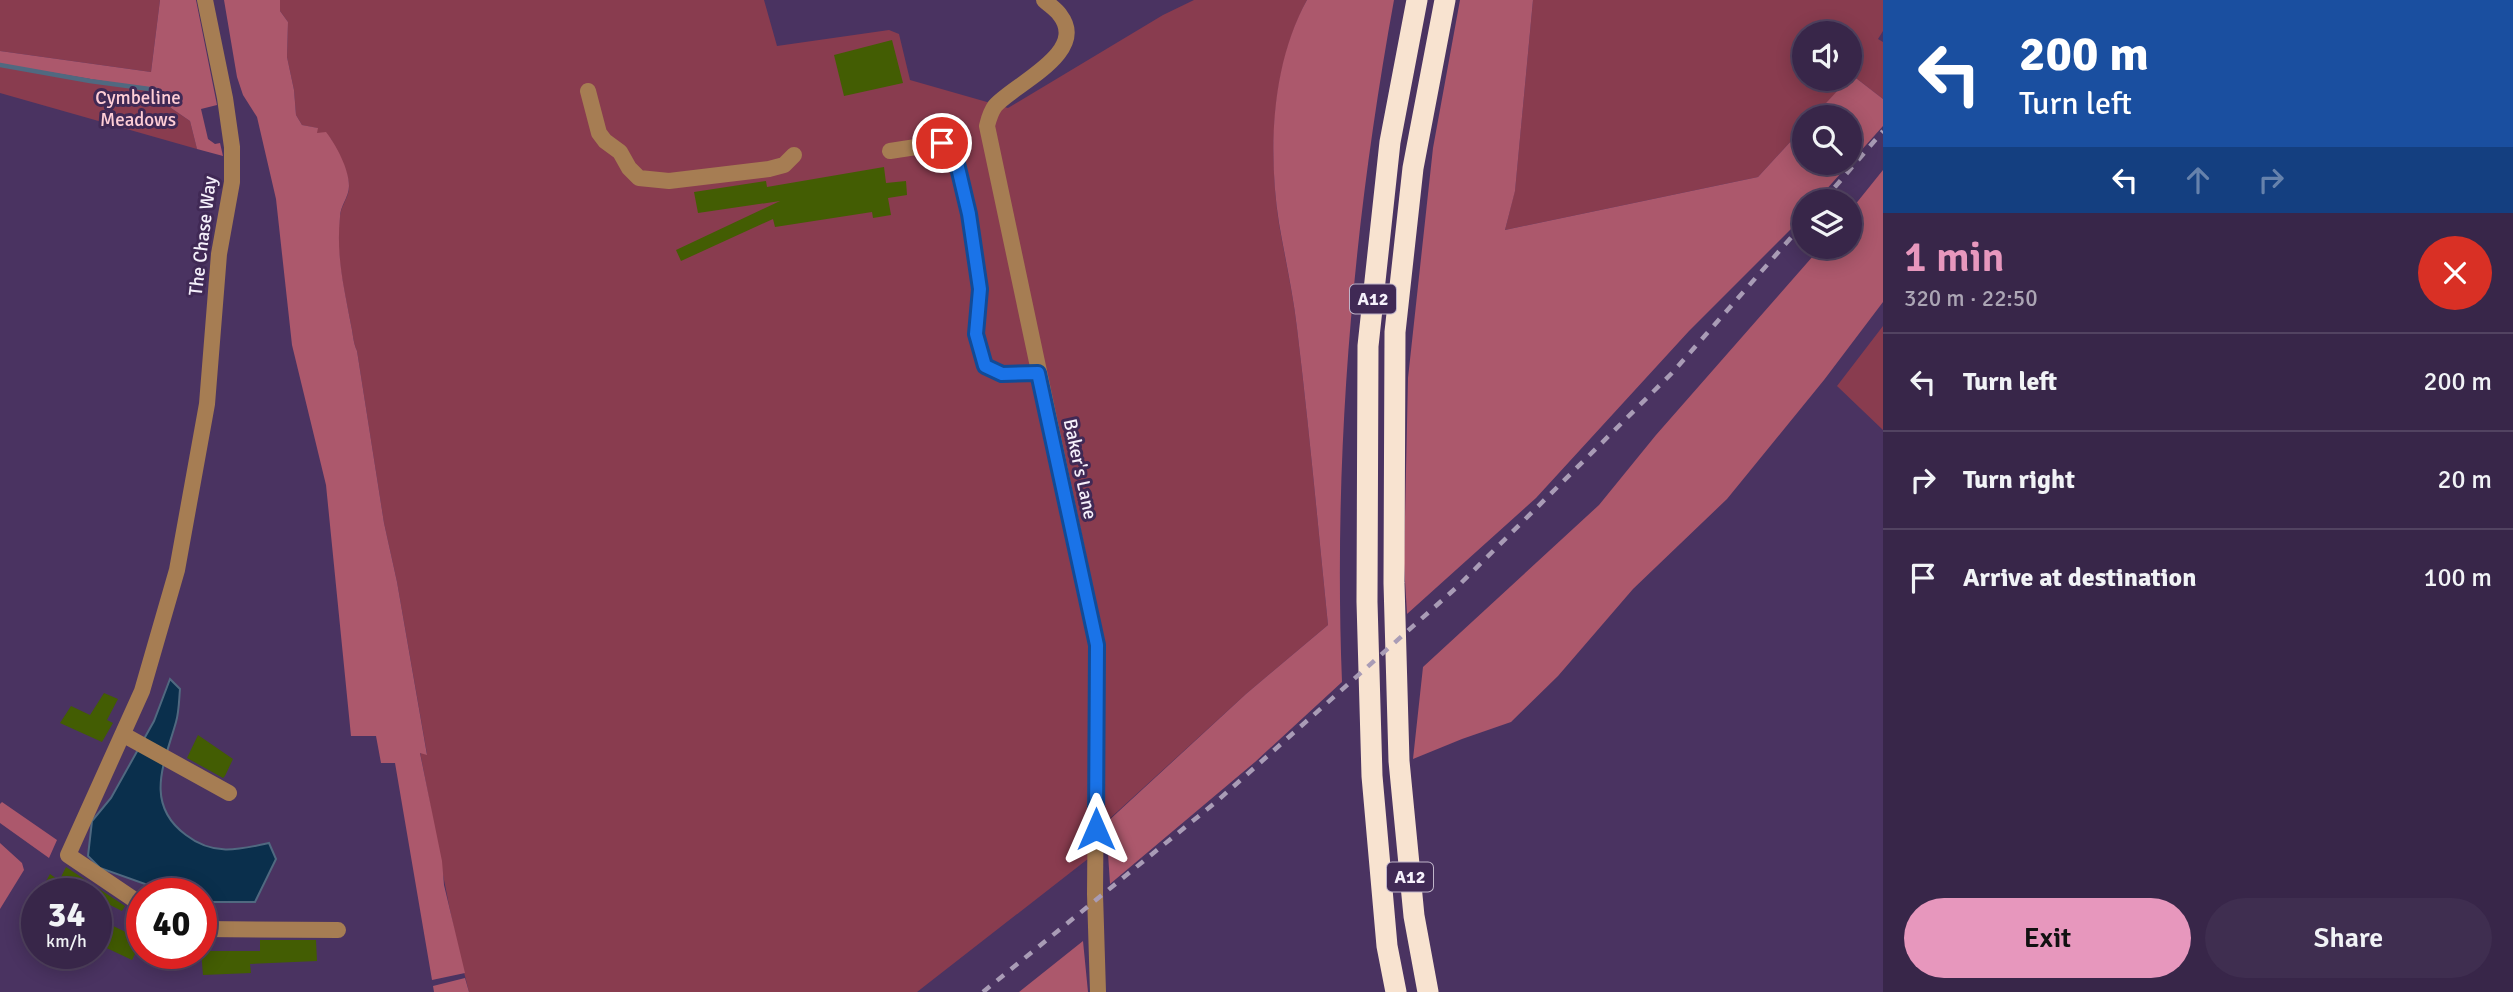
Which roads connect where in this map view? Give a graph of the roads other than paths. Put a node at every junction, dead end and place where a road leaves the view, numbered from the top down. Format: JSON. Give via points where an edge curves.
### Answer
{"nodes":[{"id":1,"x":205,"y":0,"type":"edge"},
{"id":2,"x":1044,"y":0,"type":"edge"},
{"id":3,"x":1417,"y":0,"type":"edge"},
{"id":4,"x":1445,"y":0,"type":"edge"},
{"id":5,"x":588,"y":91,"type":"dead end"},
{"id":6,"x":890,"y":151,"type":"dead end"},
{"id":7,"x":794,"y":155,"type":"dead end"},
{"id":8,"x":1038,"y":373,"type":"junction"},
{"id":9,"x":124,"y":735,"type":"junction"},
{"id":10,"x":229,"y":793,"type":"dead end"},
{"id":11,"x":126,"y":894,"type":"edge"},
{"id":12,"x":217,"y":929,"type":"edge"},
{"id":13,"x":338,"y":930,"type":"dead end"},
{"id":14,"x":1098,"y":992,"type":"edge"},
{"id":15,"x":1396,"y":992,"type":"edge"},
{"id":16,"x":1428,"y":992,"type":"edge"}],
"edges":[{"from":1,"to":9,"type":"street","name":"The Chase Way","via":[[225,98],[232,182],[219,254],[207,404],[177,570],[142,691]]},
{"from":2,"to":8,"type":"street","name":"Baker's Lane","via":[[1061,15],[1066,28],[1058,57],[997,104],[987,126]]},
{"from":3,"to":15,"type":"highway","number":"A12","via":[[1390,142],[1368,346],[1372,776],[1387,946]]},
{"from":4,"to":16,"type":"highway","number":"A12","via":[[1413,168],[1395,332],[1399,761],[1414,916]]},
{"from":5,"to":7,"type":"street","via":[[599,133],[639,178],[741,173],[784,165]]},
{"from":6,"to":8,"type":"street","via":[[942,143],[956,159],[980,289],[976,334],[985,366],[1002,374]]},
{"from":8,"to":14,"type":"street","name":"Baker's Lane","via":[[1097,645]]},
{"from":9,"to":10,"type":"street"},
{"from":9,"to":11,"type":"street","name":"The Chase Way","via":[[68,855]]},
{"from":12,"to":13,"type":"street"}]}
